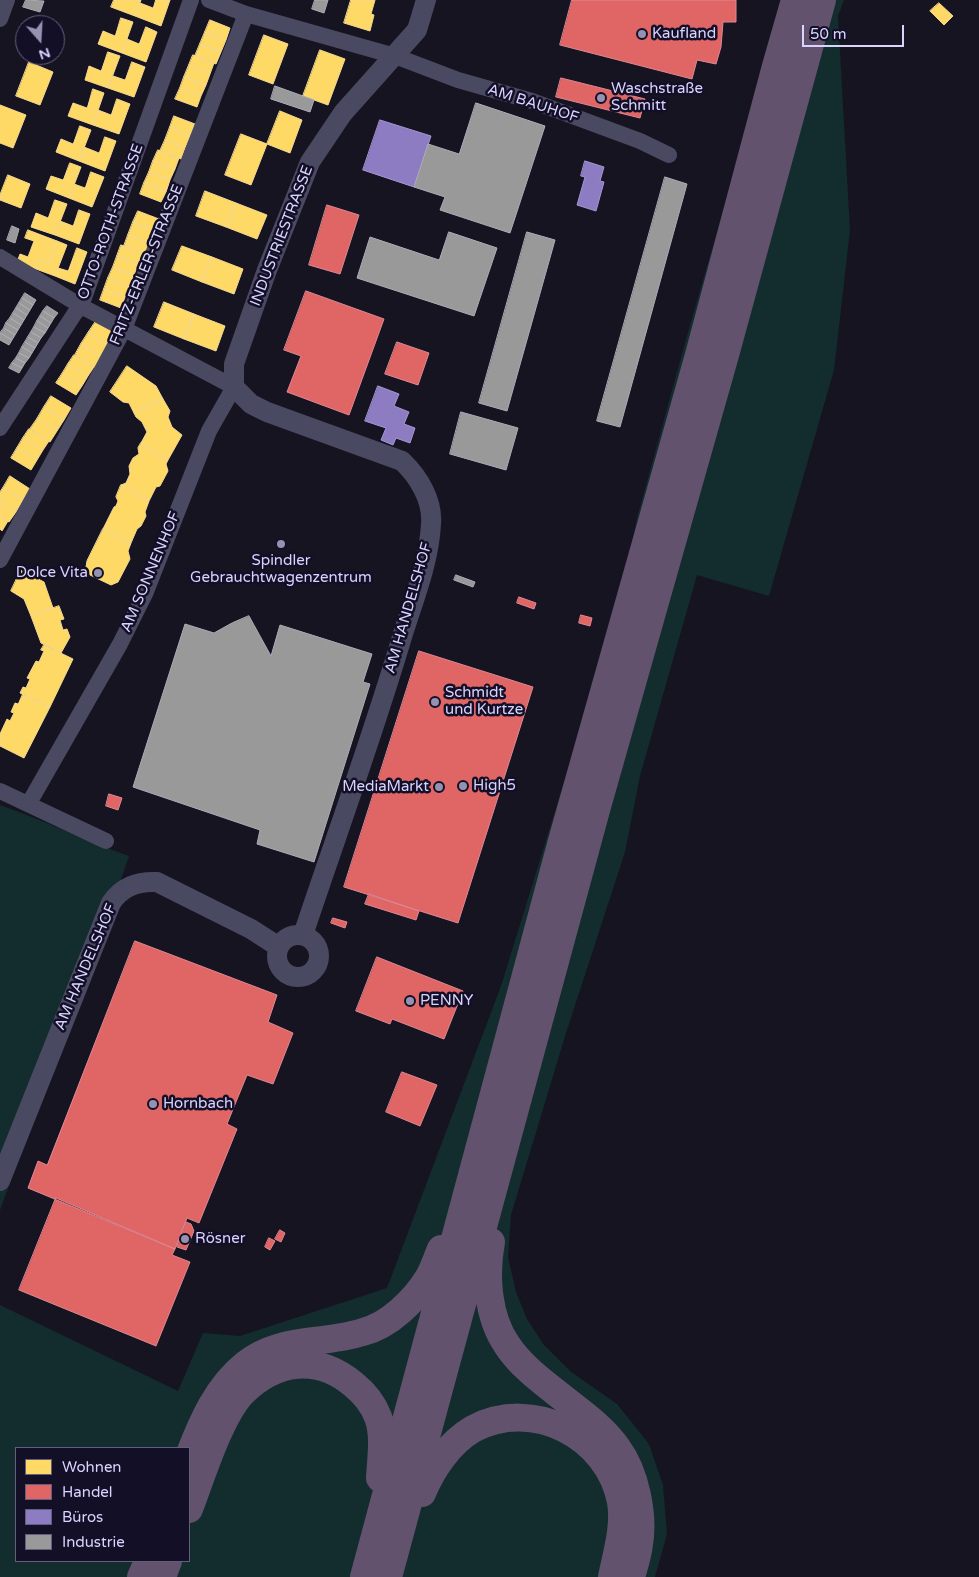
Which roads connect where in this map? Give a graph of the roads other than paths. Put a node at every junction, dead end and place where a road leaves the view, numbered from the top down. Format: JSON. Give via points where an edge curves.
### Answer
{"nodes":[{"id":1,"x":7,"y":0,"type":"edge"},
{"id":2,"x":191,"y":0,"type":"edge"},
{"id":3,"x":209,"y":0,"type":"edge"},
{"id":4,"x":426,"y":0,"type":"edge"},
{"id":5,"x":795,"y":0,"type":"edge"},
{"id":6,"x":822,"y":0,"type":"edge"},
{"id":7,"x":246,"y":14,"type":"junction"},
{"id":8,"x":0,"y":19,"type":"edge"},
{"id":9,"x":395,"y":56,"type":"junction"},
{"id":10,"x":669,"y":155,"type":"dead end"},
{"id":11,"x":0,"y":258,"type":"edge"},
{"id":12,"x":81,"y":306,"type":"junction"},
{"id":13,"x":124,"y":329,"type":"junction"},
{"id":14,"x":234,"y":387,"type":"junction"},
{"id":15,"x":5,"y":409,"type":"edge"},
{"id":16,"x":0,"y":428,"type":"edge"},
{"id":17,"x":0,"y":560,"type":"edge"},
{"id":18,"x":0,"y":791,"type":"edge"},
{"id":19,"x":29,"y":803,"type":"junction"},
{"id":20,"x":106,"y":842,"type":"dead end"},
{"id":21,"x":304,"y":935,"type":"junction"},
{"id":22,"x":279,"y":947,"type":"junction"},
{"id":23,"x":497,"y":1172,"type":"junction"},
{"id":24,"x":0,"y":1181,"type":"edge"},
{"id":25,"x":467,"y":1199,"type":"junction"},
{"id":26,"x":190,"y":1454,"type":"edge"},
{"id":27,"x":190,"y":1506,"type":"edge"},
{"id":28,"x":377,"y":1532,"type":"junction"},
{"id":29,"x":148,"y":1562,"type":"edge"},
{"id":30,"x":168,"y":1562,"type":"edge"},
{"id":31,"x":391,"y":1567,"type":"edge"},
{"id":32,"x":141,"y":1577,"type":"edge"},
{"id":33,"x":162,"y":1577,"type":"edge"},
{"id":34,"x":364,"y":1577,"type":"edge"},
{"id":35,"x":612,"y":1577,"type":"edge"},
{"id":36,"x":631,"y":1577,"type":"edge"}],
"edges":[{"from":1,"to":8,"type":"street"},
{"from":2,"to":12,"type":"street","name":"OTTO-ROTH-STRASSE"},
{"from":3,"to":7,"type":"street","name":"AM BAUHOF"},
{"from":4,"to":9,"type":"street","name":"INDUSTRIESTRASSE","via":[[417,30]]},
{"from":5,"to":25,"type":"highway","via":[[700,356],[562,841]]},
{"from":6,"to":23,"type":"highway"},
{"from":7,"to":9,"type":"street","name":"AM BAUHOF"},
{"from":7,"to":13,"type":"street","name":"FRITZ-ERLER-STRASSE"},
{"from":9,"to":10,"type":"street","name":"AM BAUHOF","via":[[458,80],[532,101]]},
{"from":9,"to":14,"type":"street","name":"INDUSTRIESTRASSE","via":[[343,113],[310,162],[234,364]]},
{"from":11,"to":12,"type":"street"},
{"from":12,"to":13,"type":"street"},
{"from":12,"to":15,"type":"street","name":"OTTO-ROTH-STRASSE"},
{"from":13,"to":14,"type":"street"},
{"from":13,"to":17,"type":"street","name":"FRITZ-ERLER-STRASSE"},
{"from":14,"to":19,"type":"street","name":"AM SONNENHOF","via":[[209,431],[141,602]]},
{"from":14,"to":21,"type":"street","name":"AM HANDELSHOF","via":[[250,404],[268,412],[402,461],[419,481],[432,523],[427,556],[389,682]]},
{"from":15,"to":16,"type":"street","name":"OTTO-ROTH-STRASSE"},
{"from":18,"to":19,"type":"street"},
{"from":19,"to":20,"type":"street"},
{"from":21,"to":22,"type":"street","via":[[285,939]]},
{"from":21,"to":22,"type":"street","via":[[318,948],[319,959],[307,975],[288,974],[281,967]]},
{"from":22,"to":24,"type":"street","name":"AM HANDELSHOF","via":[[251,929],[157,882],[136,884],[117,894]]},
{"from":23,"to":31,"type":"highway"},
{"from":23,"to":36,"type":"highway","via":[[488,1262],[491,1310],[506,1344],[531,1372],[591,1420],[619,1449],[634,1482],[641,1516],[639,1544]]},
{"from":25,"to":26,"type":"highway","via":[[444,1241],[430,1276],[401,1310],[365,1332],[276,1348],[247,1363],[224,1386]]},
{"from":25,"to":28,"type":"highway"},
{"from":27,"to":28,"type":"highway","via":[[219,1432],[242,1393],[258,1378],[278,1368],[299,1364],[321,1366],[341,1374],[359,1389],[378,1418],[382,1444]]},
{"from":28,"to":34,"type":"highway"},
{"from":29,"to":32,"type":"highway"},
{"from":30,"to":33,"type":"highway"},
{"from":31,"to":35,"type":"highway","via":[[429,1477],[446,1453],[481,1426],[520,1418],[542,1420],[566,1428],[584,1439],[600,1456],[621,1502],[622,1527]]}]}
